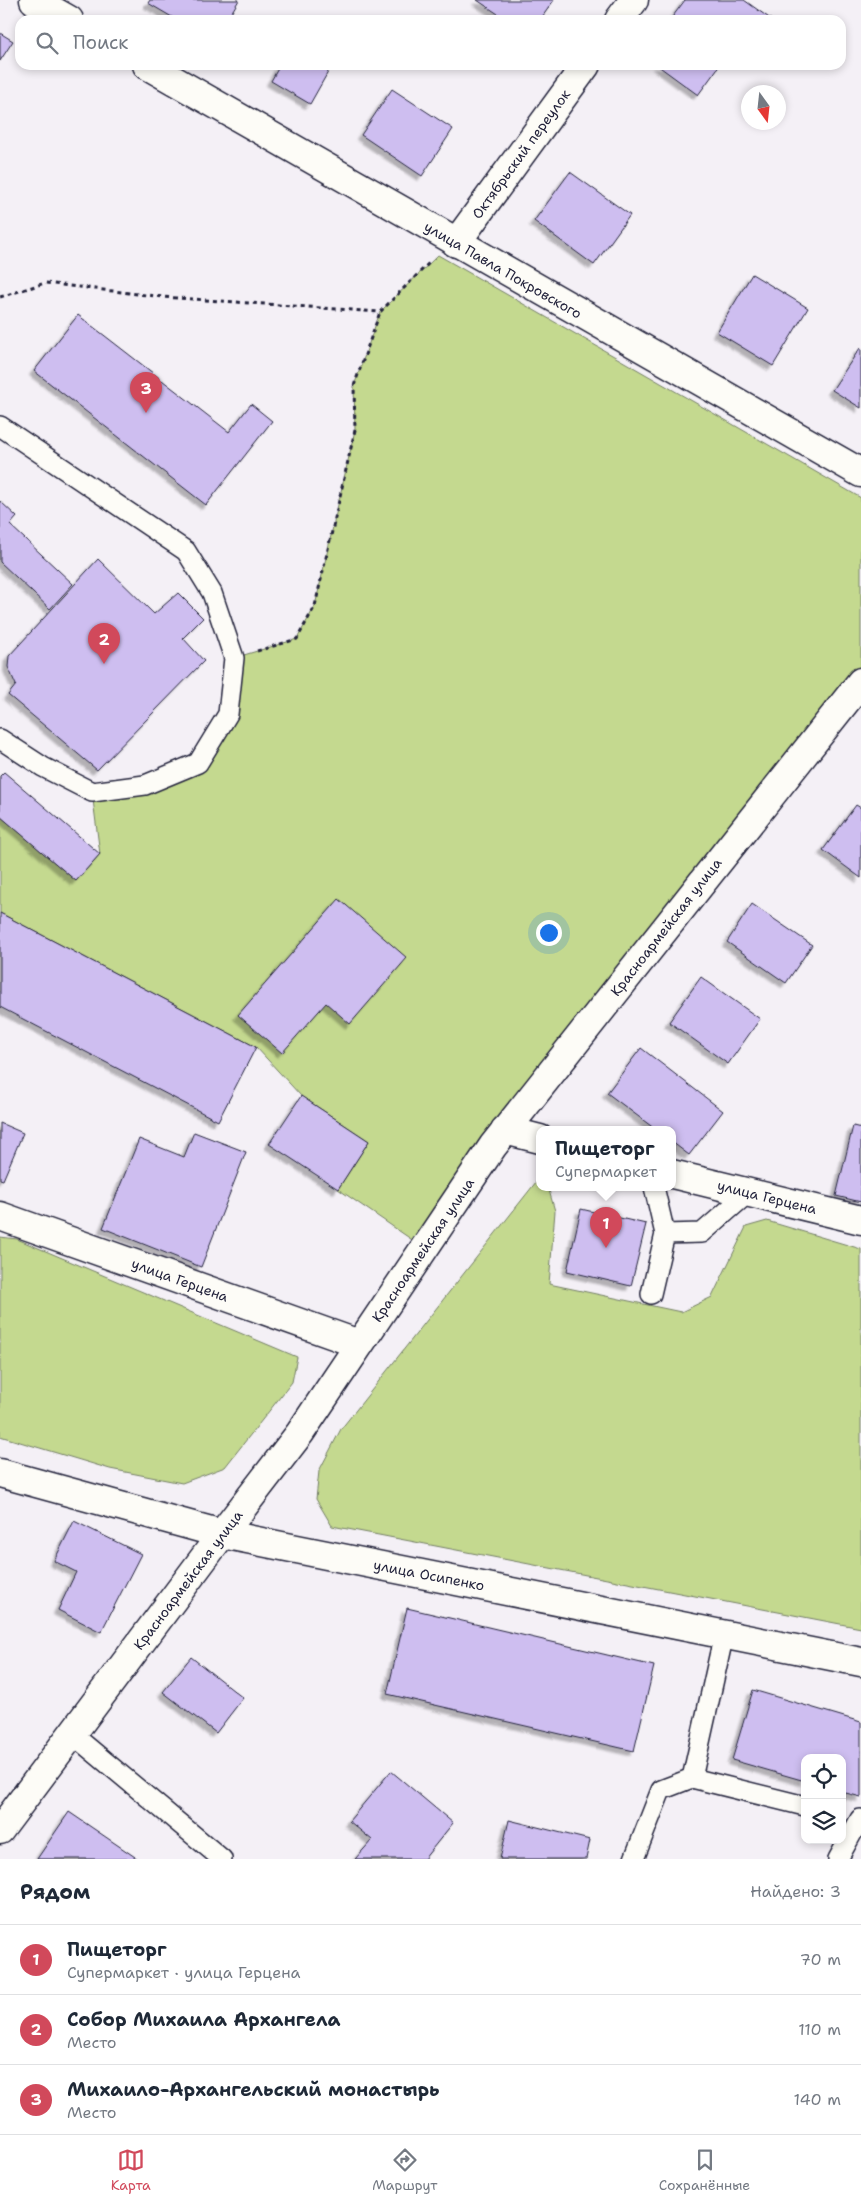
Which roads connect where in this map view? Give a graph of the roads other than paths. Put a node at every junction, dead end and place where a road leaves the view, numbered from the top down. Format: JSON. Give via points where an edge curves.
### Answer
{"nodes":[{"id":1,"x":34,"y":0,"type":"edge"},
{"id":2,"x":634,"y":0,"type":"edge"},
{"id":3,"x":60,"y":15,"type":"edge"},
{"id":4,"x":623,"y":15,"type":"edge"},
{"id":5,"x":156,"y":70,"type":"edge"},
{"id":6,"x":582,"y":70,"type":"edge"},
{"id":7,"x":456,"y":243,"type":"junction"},
{"id":8,"x":0,"y":426,"type":"edge"},
{"id":9,"x":861,"y":473,"type":"edge"},
{"id":10,"x":861,"y":682,"type":"edge"},
{"id":11,"x":0,"y":739,"type":"edge"},
{"id":12,"x":505,"y":1130,"type":"junction"},
{"id":13,"x":536,"y":1138,"type":"edge"},
{"id":14,"x":676,"y":1175,"type":"edge"},
{"id":15,"x":655,"y":1191,"type":"edge"},
{"id":16,"x":748,"y":1193,"type":"junction"},
{"id":17,"x":0,"y":1216,"type":"edge"},
{"id":18,"x":861,"y":1220,"type":"edge"},
{"id":19,"x":666,"y":1234,"type":"junction"},
{"id":20,"x":650,"y":1294,"type":"dead end"},
{"id":21,"x":360,"y":1344,"type":"junction"},
{"id":22,"x":0,"y":1473,"type":"edge"},
{"id":23,"x":222,"y":1534,"type":"junction"},
{"id":24,"x":724,"y":1634,"type":"junction"},
{"id":25,"x":861,"y":1662,"type":"edge"},
{"id":26,"x":72,"y":1734,"type":"junction"},
{"id":27,"x":692,"y":1778,"type":"junction"},
{"id":28,"x":801,"y":1805,"type":"edge"},
{"id":29,"x":854,"y":1818,"type":"edge"},
{"id":30,"x":0,"y":1830,"type":"edge"},
{"id":31,"x":222,"y":1859,"type":"edge"},
{"id":32,"x":634,"y":1859,"type":"edge"},
{"id":33,"x":838,"y":1859,"type":"edge"}],
"edges":[{"from":1,"to":3,"type":"street"},
{"from":2,"to":4,"type":"street"},
{"from":5,"to":7,"type":"street","name":"улица Павла Покровского"},
{"from":6,"to":7,"type":"street","name":"Октябрьский переулок"},
{"from":7,"to":9,"type":"street","name":"улица Павла Покровского"},
{"from":8,"to":11,"type":"lane","via":[[186,550],[212,593],[234,658],[228,714],[198,764],[145,785],[92,792],[43,768]]},
{"from":10,"to":12,"type":"street","name":"Красноармейская улица"},
{"from":12,"to":13,"type":"street"},
{"from":12,"to":21,"type":"street","name":"Красноармейская улица"},
{"from":14,"to":16,"type":"street","name":"улица Герцена"},
{"from":15,"to":19,"type":"lane"},
{"from":16,"to":18,"type":"street","name":"улица Герцена"},
{"from":16,"to":19,"type":"lane","via":[[702,1233]]},
{"from":17,"to":21,"type":"street","name":"улица Герцена"},
{"from":19,"to":20,"type":"lane"},
{"from":21,"to":23,"type":"street","name":"Красноармейская улица","via":[[300,1433]]},
{"from":22,"to":23,"type":"street","name":"улица Осипенко"},
{"from":23,"to":24,"type":"street","name":"улица Осипенко"},
{"from":23,"to":26,"type":"street","name":"Красноармейская улица"},
{"from":24,"to":25,"type":"street","name":"улица Осипенко"},
{"from":24,"to":27,"type":"lane"},
{"from":26,"to":30,"type":"street","name":"Красноармейская улица"},
{"from":26,"to":31,"type":"lane"},
{"from":27,"to":28,"type":"lane"},
{"from":27,"to":32,"type":"lane","via":[[661,1790]]},
{"from":29,"to":33,"type":"lane"}]}
